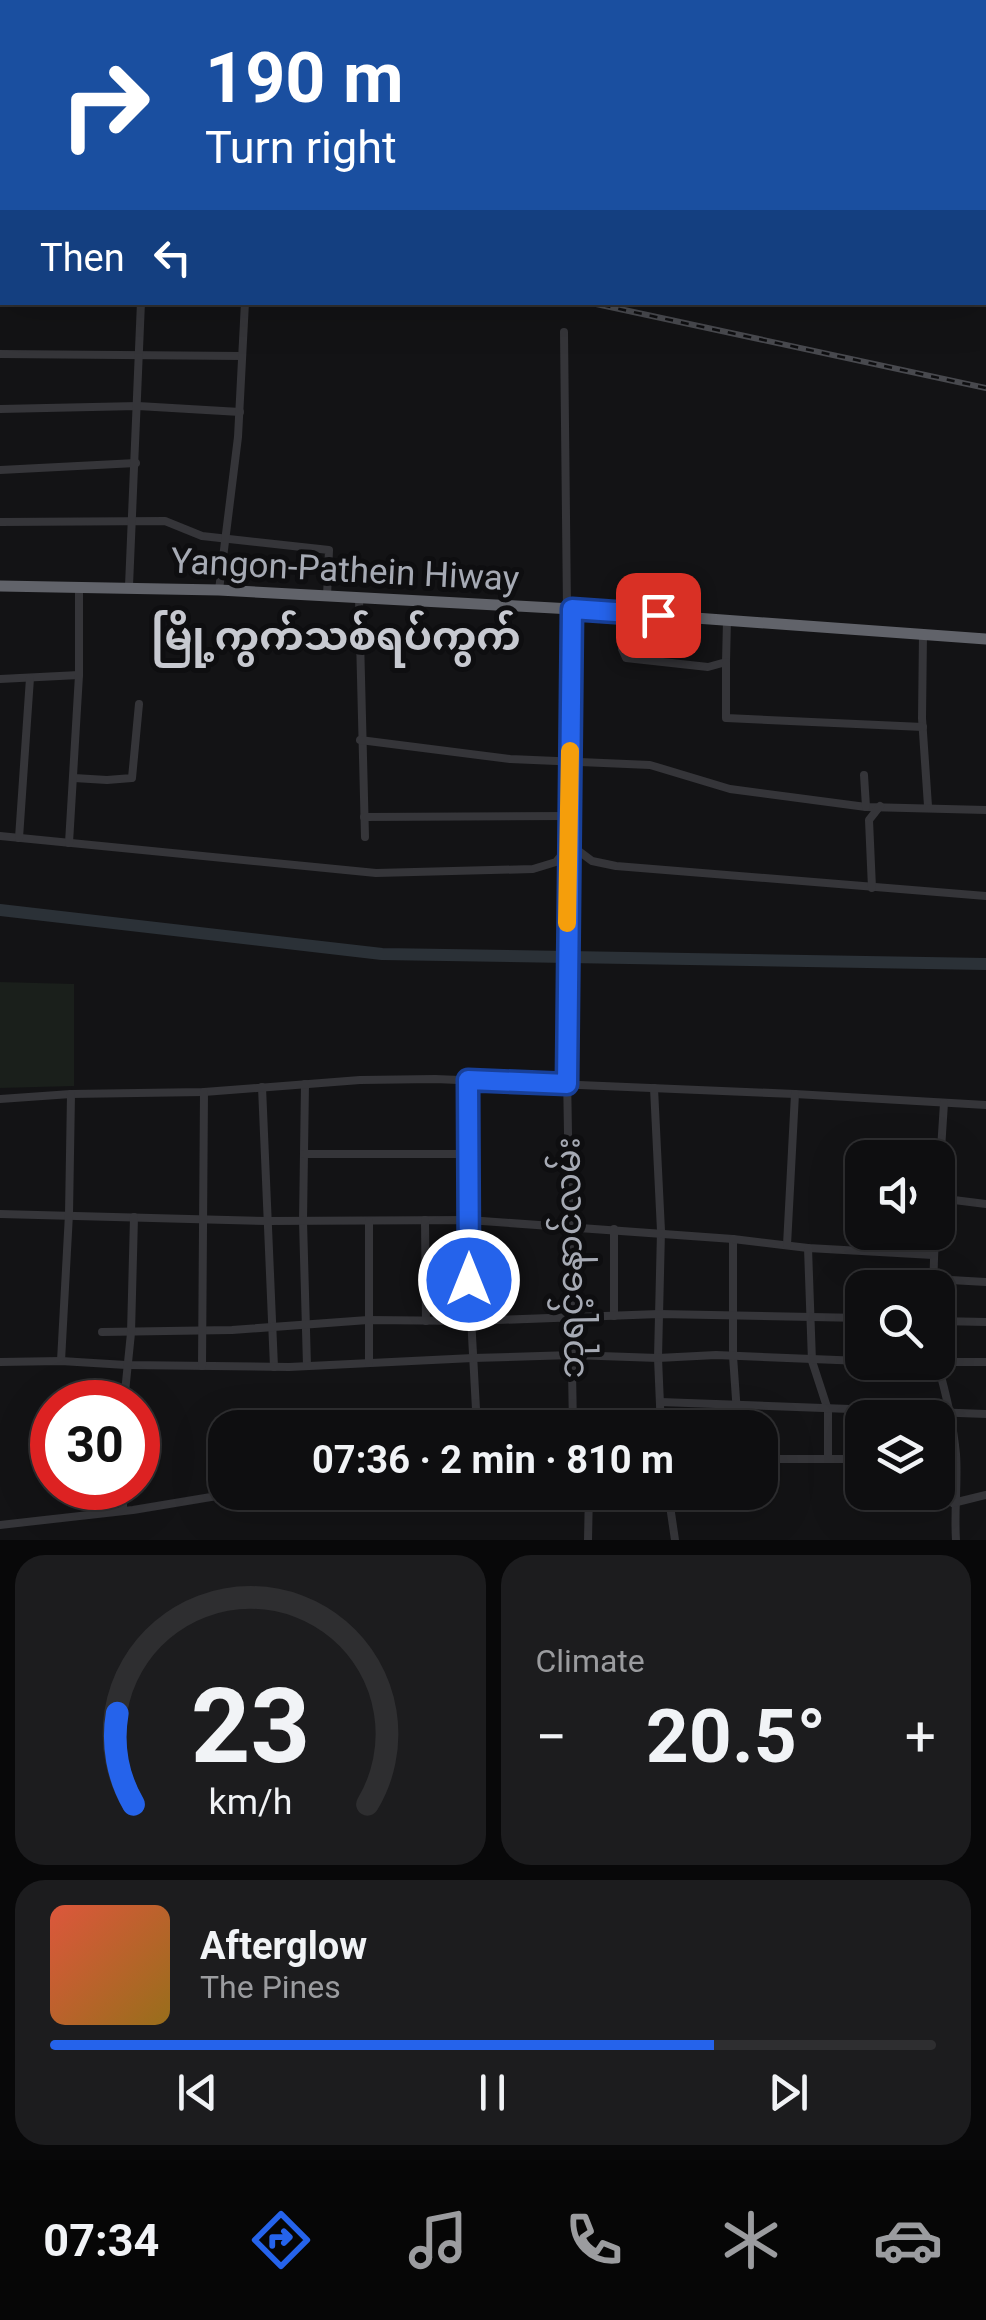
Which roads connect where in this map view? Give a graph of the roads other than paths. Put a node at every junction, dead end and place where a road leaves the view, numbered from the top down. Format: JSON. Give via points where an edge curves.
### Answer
{"nodes":[{"id":1,"x":141,"y":305,"type":"edge"},
{"id":2,"x":246,"y":305,"type":"edge"},
{"id":3,"x":564,"y":332,"type":"dead end"},
{"id":4,"x":0,"y":354,"type":"edge"},
{"id":5,"x":140,"y":354,"type":"junction"},
{"id":6,"x":242,"y":356,"type":"junction"},
{"id":7,"x":138,"y":406,"type":"junction"},
{"id":8,"x":0,"y":409,"type":"edge"},
{"id":9,"x":240,"y":412,"type":"junction"},
{"id":10,"x":136,"y":464,"type":"junction"},
{"id":11,"x":0,"y":470,"type":"edge"},
{"id":12,"x":130,"y":521,"type":"junction"},
{"id":13,"x":0,"y":522,"type":"edge"},
{"id":14,"x":224,"y":538,"type":"junction"},
{"id":15,"x":79,"y":585,"type":"junction"},
{"id":16,"x":0,"y":586,"type":"edge"},
{"id":17,"x":129,"y":586,"type":"junction"},
{"id":18,"x":219,"y":590,"type":"junction"},
{"id":19,"x":327,"y":596,"type":"junction"},
{"id":20,"x":359,"y":598,"type":"junction"},
{"id":21,"x":570,"y":609,"type":"junction"},
{"id":22,"x":623,"y":613,"type":"junction"},
{"id":23,"x":728,"y":620,"type":"junction"},
{"id":24,"x":923,"y":634,"type":"junction"},
{"id":25,"x":986,"y":638,"type":"edge"},
{"id":26,"x":726,"y":662,"type":"junction"},
{"id":27,"x":79,"y":675,"type":"junction"},
{"id":28,"x":30,"y":678,"type":"junction"},
{"id":29,"x":0,"y":680,"type":"edge"},
{"id":30,"x":139,"y":704,"type":"dead end"},
{"id":31,"x":923,"y":728,"type":"junction"},
{"id":32,"x":360,"y":740,"type":"junction"},
{"id":33,"x":570,"y":761,"type":"junction"},
{"id":34,"x":864,"y":775,"type":"dead end"},
{"id":35,"x":74,"y":778,"type":"junction"},
{"id":36,"x":880,"y":806,"type":"junction"},
{"id":37,"x":928,"y":806,"type":"junction"},
{"id":38,"x":866,"y":807,"type":"junction"},
{"id":39,"x":986,"y":810,"type":"edge"},
{"id":40,"x":569,"y":816,"type":"junction"},
{"id":41,"x":364,"y":817,"type":"junction"},
{"id":42,"x":0,"y":836,"type":"edge"},
{"id":43,"x":364,"y":836,"type":"dead end"},
{"id":44,"x":19,"y":838,"type":"junction"},
{"id":45,"x":69,"y":843,"type":"junction"},
{"id":46,"x":568,"y":847,"type":"junction"},
{"id":47,"x":872,"y":888,"type":"junction"},
{"id":48,"x":986,"y":896,"type":"edge"},
{"id":49,"x":468,"y":1080,"type":"junction"},
{"id":50,"x":305,"y":1084,"type":"junction"},
{"id":51,"x":567,"y":1084,"type":"junction"},
{"id":52,"x":262,"y":1087,"type":"junction"},
{"id":53,"x":654,"y":1088,"type":"junction"},
{"id":54,"x":204,"y":1092,"type":"junction"},
{"id":55,"x":71,"y":1094,"type":"junction"},
{"id":56,"x":794,"y":1094,"type":"junction"},
{"id":57,"x":0,"y":1099,"type":"edge"},
{"id":58,"x":944,"y":1103,"type":"junction"},
{"id":59,"x":986,"y":1105,"type":"edge"},
{"id":60,"x":942,"y":1140,"type":"edge"},
{"id":61,"x":304,"y":1154,"type":"junction"},
{"id":62,"x":469,"y":1154,"type":"junction"},
{"id":63,"x":955,"y":1199,"type":"edge"},
{"id":64,"x":986,"y":1204,"type":"edge"},
{"id":65,"x":0,"y":1214,"type":"edge"},
{"id":66,"x":70,"y":1214,"type":"junction"},
{"id":67,"x":134,"y":1218,"type":"junction"},
{"id":68,"x":202,"y":1220,"type":"junction"},
{"id":69,"x":369,"y":1220,"type":"junction"},
{"id":70,"x":425,"y":1220,"type":"junction"},
{"id":71,"x":468,"y":1220,"type":"junction"},
{"id":72,"x":268,"y":1221,"type":"junction"},
{"id":73,"x":303,"y":1221,"type":"junction"},
{"id":74,"x":570,"y":1227,"type":"junction"},
{"id":75,"x":614,"y":1229,"type":"junction"},
{"id":76,"x":662,"y":1231,"type":"junction"},
{"id":77,"x":733,"y":1238,"type":"junction"},
{"id":78,"x":787,"y":1246,"type":"junction"},
{"id":79,"x":808,"y":1248,"type":"junction"},
{"id":80,"x":934,"y":1250,"type":"edge"},
{"id":81,"x":933,"y":1256,"type":"junction"},
{"id":82,"x":933,"y":1270,"type":"edge"},
{"id":83,"x":986,"y":1282,"type":"edge"},
{"id":84,"x":955,"y":1283,"type":"edge"},
{"id":85,"x":659,"y":1314,"type":"junction"},
{"id":86,"x":614,"y":1316,"type":"junction"},
{"id":87,"x":734,"y":1316,"type":"junction"},
{"id":88,"x":571,"y":1318,"type":"junction"},
{"id":89,"x":810,"y":1318,"type":"junction"},
{"id":90,"x":845,"y":1318,"type":"edge"},
{"id":91,"x":368,"y":1320,"type":"junction"},
{"id":92,"x":426,"y":1321,"type":"junction"},
{"id":93,"x":471,"y":1321,"type":"junction"},
{"id":94,"x":955,"y":1321,"type":"edge"},
{"id":95,"x":986,"y":1322,"type":"edge"},
{"id":96,"x":306,"y":1325,"type":"junction"},
{"id":97,"x":272,"y":1327,"type":"junction"},
{"id":98,"x":202,"y":1330,"type":"junction"},
{"id":99,"x":102,"y":1332,"type":"dead end"},
{"id":100,"x":131,"y":1334,"type":"junction"},
{"id":101,"x":572,"y":1355,"type":"junction"},
{"id":102,"x":733,"y":1356,"type":"junction"},
{"id":103,"x":473,"y":1358,"type":"junction"},
{"id":104,"x":658,"y":1358,"type":"junction"},
{"id":105,"x":61,"y":1361,"type":"junction"},
{"id":106,"x":812,"y":1361,"type":"junction"},
{"id":107,"x":0,"y":1362,"type":"edge"},
{"id":108,"x":845,"y":1362,"type":"edge"},
{"id":109,"x":955,"y":1362,"type":"edge"},
{"id":110,"x":986,"y":1362,"type":"edge"},
{"id":111,"x":369,"y":1363,"type":"junction"},
{"id":112,"x":126,"y":1366,"type":"junction"},
{"id":113,"x":202,"y":1366,"type":"junction"},
{"id":114,"x":306,"y":1366,"type":"junction"},
{"id":115,"x":274,"y":1367,"type":"junction"},
{"id":116,"x":125,"y":1380,"type":"edge"},
{"id":117,"x":660,"y":1402,"type":"junction"},
{"id":118,"x":736,"y":1404,"type":"junction"},
{"id":119,"x":476,"y":1410,"type":"edge"},
{"id":120,"x":573,"y":1410,"type":"edge"},
{"id":121,"x":660,"y":1410,"type":"edge"},
{"id":122,"x":736,"y":1410,"type":"edge"},
{"id":123,"x":828,"y":1410,"type":"junction"},
{"id":124,"x":845,"y":1410,"type":"edge"},
{"id":125,"x":955,"y":1412,"type":"edge"},
{"id":126,"x":986,"y":1414,"type":"edge"},
{"id":127,"x":955,"y":1447,"type":"edge"},
{"id":128,"x":778,"y":1459,"type":"edge"},
{"id":129,"x":828,"y":1459,"type":"junction"},
{"id":130,"x":845,"y":1459,"type":"edge"},
{"id":131,"x":956,"y":1459,"type":"joint"},
{"id":132,"x":955,"y":1474,"type":"edge"},
{"id":133,"x":986,"y":1495,"type":"edge"},
{"id":134,"x":208,"y":1497,"type":"edge"},
{"id":135,"x":955,"y":1503,"type":"edge"},
{"id":136,"x":160,"y":1504,"type":"edge"},
{"id":137,"x":123,"y":1510,"type":"edge"},
{"id":138,"x":588,"y":1510,"type":"edge"},
{"id":139,"x":671,"y":1510,"type":"edge"},
{"id":140,"x":954,"y":1510,"type":"edge"},
{"id":141,"x":0,"y":1525,"type":"edge"},
{"id":142,"x":588,"y":1540,"type":"edge"},
{"id":143,"x":675,"y":1540,"type":"edge"},
{"id":144,"x":956,"y":1540,"type":"edge"}],
"edges":[{"from":1,"to":5,"type":"street"},
{"from":2,"to":6,"type":"street"},
{"from":3,"to":21,"type":"street","name":"ဘုရင့်နောင်လမ်း"},
{"from":4,"to":5,"type":"street"},
{"from":5,"to":6,"type":"street"},
{"from":5,"to":7,"type":"street"},
{"from":6,"to":9,"type":"street"},
{"from":7,"to":8,"type":"street"},
{"from":7,"to":9,"type":"street"},
{"from":7,"to":10,"type":"street"},
{"from":9,"to":14,"type":"street"},
{"from":10,"to":11,"type":"street"},
{"from":10,"to":12,"type":"street"},
{"from":12,"to":13,"type":"street"},
{"from":12,"to":14,"type":"street","via":[[165,521]]},
{"from":12,"to":17,"type":"street"},
{"from":14,"to":18,"type":"street"},
{"from":14,"to":19,"type":"street","via":[[329,550]]},
{"from":15,"to":16,"type":"highway","name":"Yangon-Pathein Hiway"},
{"from":15,"to":17,"type":"highway","name":"Yangon-Pathein Hiway"},
{"from":15,"to":27,"type":"street"},
{"from":17,"to":18,"type":"highway","name":"Yangon-Pathein Hiway"},
{"from":18,"to":19,"type":"highway","name":"Yangon-Pathein Hiway"},
{"from":19,"to":20,"type":"highway","name":"Yangon-Pathein Hiway"},
{"from":20,"to":21,"type":"highway","name":"Yangon-Pathein Hiway"},
{"from":20,"to":32,"type":"street"},
{"from":21,"to":22,"type":"highway","name":"Yangon-Pathein Hiway"},
{"from":21,"to":33,"type":"street","name":"ဘုရင့်နောင်လမ်း"},
{"from":22,"to":23,"type":"highway","name":"Yangon-Pathein Hiway"},
{"from":22,"to":26,"type":"street","via":[[626,658],[708,668]]},
{"from":23,"to":24,"type":"highway","name":"Yangon-Pathein Hiway"},
{"from":23,"to":26,"type":"street"},
{"from":24,"to":25,"type":"highway","name":"Yangon-Pathein Hiway"},
{"from":24,"to":31,"type":"street"},
{"from":26,"to":31,"type":"street","via":[[726,718]]},
{"from":27,"to":28,"type":"street"},
{"from":27,"to":35,"type":"street"},
{"from":28,"to":29,"type":"street"},
{"from":28,"to":44,"type":"street"},
{"from":30,"to":35,"type":"street","via":[[132,778]]},
{"from":31,"to":37,"type":"street"},
{"from":32,"to":33,"type":"street"},
{"from":32,"to":41,"type":"street"},
{"from":33,"to":38,"type":"street","via":[[650,765],[730,789]]},
{"from":33,"to":40,"type":"street","name":"ဘုရင့်နောင်လမ်း"},
{"from":34,"to":38,"type":"street"},
{"from":35,"to":45,"type":"street"},
{"from":36,"to":37,"type":"street"},
{"from":36,"to":38,"type":"street"},
{"from":36,"to":47,"type":"street","via":[[868,820]]},
{"from":37,"to":39,"type":"street"},
{"from":40,"to":41,"type":"street"},
{"from":40,"to":46,"type":"street","name":"ဘုရင့်နောင်လမ်း"},
{"from":41,"to":43,"type":"street"},
{"from":42,"to":44,"type":"street"},
{"from":44,"to":45,"type":"street"},
{"from":45,"to":46,"type":"street","via":[[376,872],[532,869],[556,862]]},
{"from":46,"to":47,"type":"street","via":[[592,862],[616,866]]},
{"from":46,"to":51,"type":"street","name":"ဘုရင့်နောင်လမ်း"},
{"from":47,"to":48,"type":"street"},
{"from":49,"to":50,"type":"street"},
{"from":49,"to":51,"type":"street"},
{"from":49,"to":62,"type":"street"},
{"from":50,"to":52,"type":"street"},
{"from":50,"to":61,"type":"street"},
{"from":51,"to":53,"type":"street"},
{"from":51,"to":74,"type":"street","name":"ဘုရင့်နောင်လမ်း"},
{"from":52,"to":54,"type":"street"},
{"from":52,"to":72,"type":"street"},
{"from":53,"to":56,"type":"street"},
{"from":53,"to":76,"type":"street"},
{"from":54,"to":55,"type":"street"},
{"from":54,"to":68,"type":"street"},
{"from":55,"to":57,"type":"street"},
{"from":55,"to":66,"type":"street"},
{"from":56,"to":58,"type":"street"},
{"from":56,"to":78,"type":"street"},
{"from":58,"to":59,"type":"street"},
{"from":58,"to":60,"type":"street"},
{"from":61,"to":62,"type":"street"},
{"from":61,"to":73,"type":"street"},
{"from":62,"to":71,"type":"street"},
{"from":63,"to":64,"type":"street"},
{"from":65,"to":66,"type":"street"},
{"from":66,"to":67,"type":"street"},
{"from":66,"to":105,"type":"street"},
{"from":67,"to":68,"type":"street"},
{"from":67,"to":100,"type":"street"},
{"from":68,"to":72,"type":"street"},
{"from":68,"to":98,"type":"street"},
{"from":69,"to":70,"type":"street"},
{"from":69,"to":73,"type":"street"},
{"from":69,"to":91,"type":"street"},
{"from":70,"to":71,"type":"street"},
{"from":70,"to":92,"type":"street"},
{"from":71,"to":74,"type":"street"},
{"from":71,"to":93,"type":"street"},
{"from":72,"to":73,"type":"street"},
{"from":72,"to":97,"type":"street"},
{"from":73,"to":96,"type":"street"},
{"from":74,"to":75,"type":"street"},
{"from":74,"to":88,"type":"street","name":"ဘုရင့်နောင်လမ်း"},
{"from":75,"to":76,"type":"street"},
{"from":75,"to":86,"type":"street"},
{"from":76,"to":77,"type":"street"},
{"from":76,"to":85,"type":"street"},
{"from":77,"to":78,"type":"street"},
{"from":77,"to":87,"type":"street"},
{"from":78,"to":79,"type":"street"},
{"from":79,"to":81,"type":"street"},
{"from":79,"to":89,"type":"street"},
{"from":80,"to":81,"type":"street"},
{"from":81,"to":82,"type":"street"},
{"from":83,"to":84,"type":"street"},
{"from":85,"to":86,"type":"street"},
{"from":85,"to":87,"type":"street"},
{"from":85,"to":104,"type":"street"},
{"from":86,"to":88,"type":"street"},
{"from":87,"to":89,"type":"street"},
{"from":87,"to":102,"type":"street"},
{"from":88,"to":93,"type":"street"},
{"from":88,"to":101,"type":"street","name":"ဘုရင့်နောင်လမ်း"},
{"from":89,"to":90,"type":"street"},
{"from":89,"to":106,"type":"street"},
{"from":91,"to":92,"type":"street"},
{"from":91,"to":96,"type":"street"},
{"from":91,"to":111,"type":"street"},
{"from":92,"to":93,"type":"street"},
{"from":93,"to":103,"type":"street"},
{"from":94,"to":95,"type":"street"},
{"from":96,"to":97,"type":"street"},
{"from":96,"to":114,"type":"street"},
{"from":97,"to":98,"type":"street"},
{"from":97,"to":115,"type":"street"},
{"from":98,"to":100,"type":"street"},
{"from":98,"to":113,"type":"street"},
{"from":99,"to":100,"type":"street"},
{"from":100,"to":112,"type":"street"},
{"from":101,"to":103,"type":"street"},
{"from":101,"to":104,"type":"street"},
{"from":101,"to":120,"type":"street","name":"ဘုရင့်နောင်လမ်း"},
{"from":102,"to":104,"type":"street"},
{"from":102,"to":106,"type":"street"},
{"from":102,"to":118,"type":"street"},
{"from":103,"to":111,"type":"street"},
{"from":103,"to":119,"type":"street"},
{"from":104,"to":117,"type":"street"},
{"from":105,"to":107,"type":"street"},
{"from":105,"to":112,"type":"street"},
{"from":106,"to":108,"type":"street"},
{"from":106,"to":123,"type":"street"},
{"from":109,"to":110,"type":"street"},
{"from":111,"to":114,"type":"street"},
{"from":112,"to":113,"type":"street"},
{"from":112,"to":116,"type":"street"},
{"from":113,"to":115,"type":"street"},
{"from":114,"to":115,"type":"street"},
{"from":117,"to":118,"type":"street"},
{"from":117,"to":121,"type":"street"},
{"from":118,"to":122,"type":"street"},
{"from":118,"to":123,"type":"street"},
{"from":123,"to":124,"type":"street"},
{"from":123,"to":129,"type":"street"},
{"from":125,"to":126,"type":"street"},
{"from":127,"to":131,"type":"street"},
{"from":128,"to":129,"type":"street"},
{"from":129,"to":130,"type":"street"},
{"from":131,"to":132,"type":"street"},
{"from":133,"to":135,"type":"street"},
{"from":134,"to":136,"type":"street"},
{"from":137,"to":141,"type":"street"},
{"from":138,"to":142,"type":"street"},
{"from":139,"to":143,"type":"street"},
{"from":140,"to":144,"type":"street"}]}
